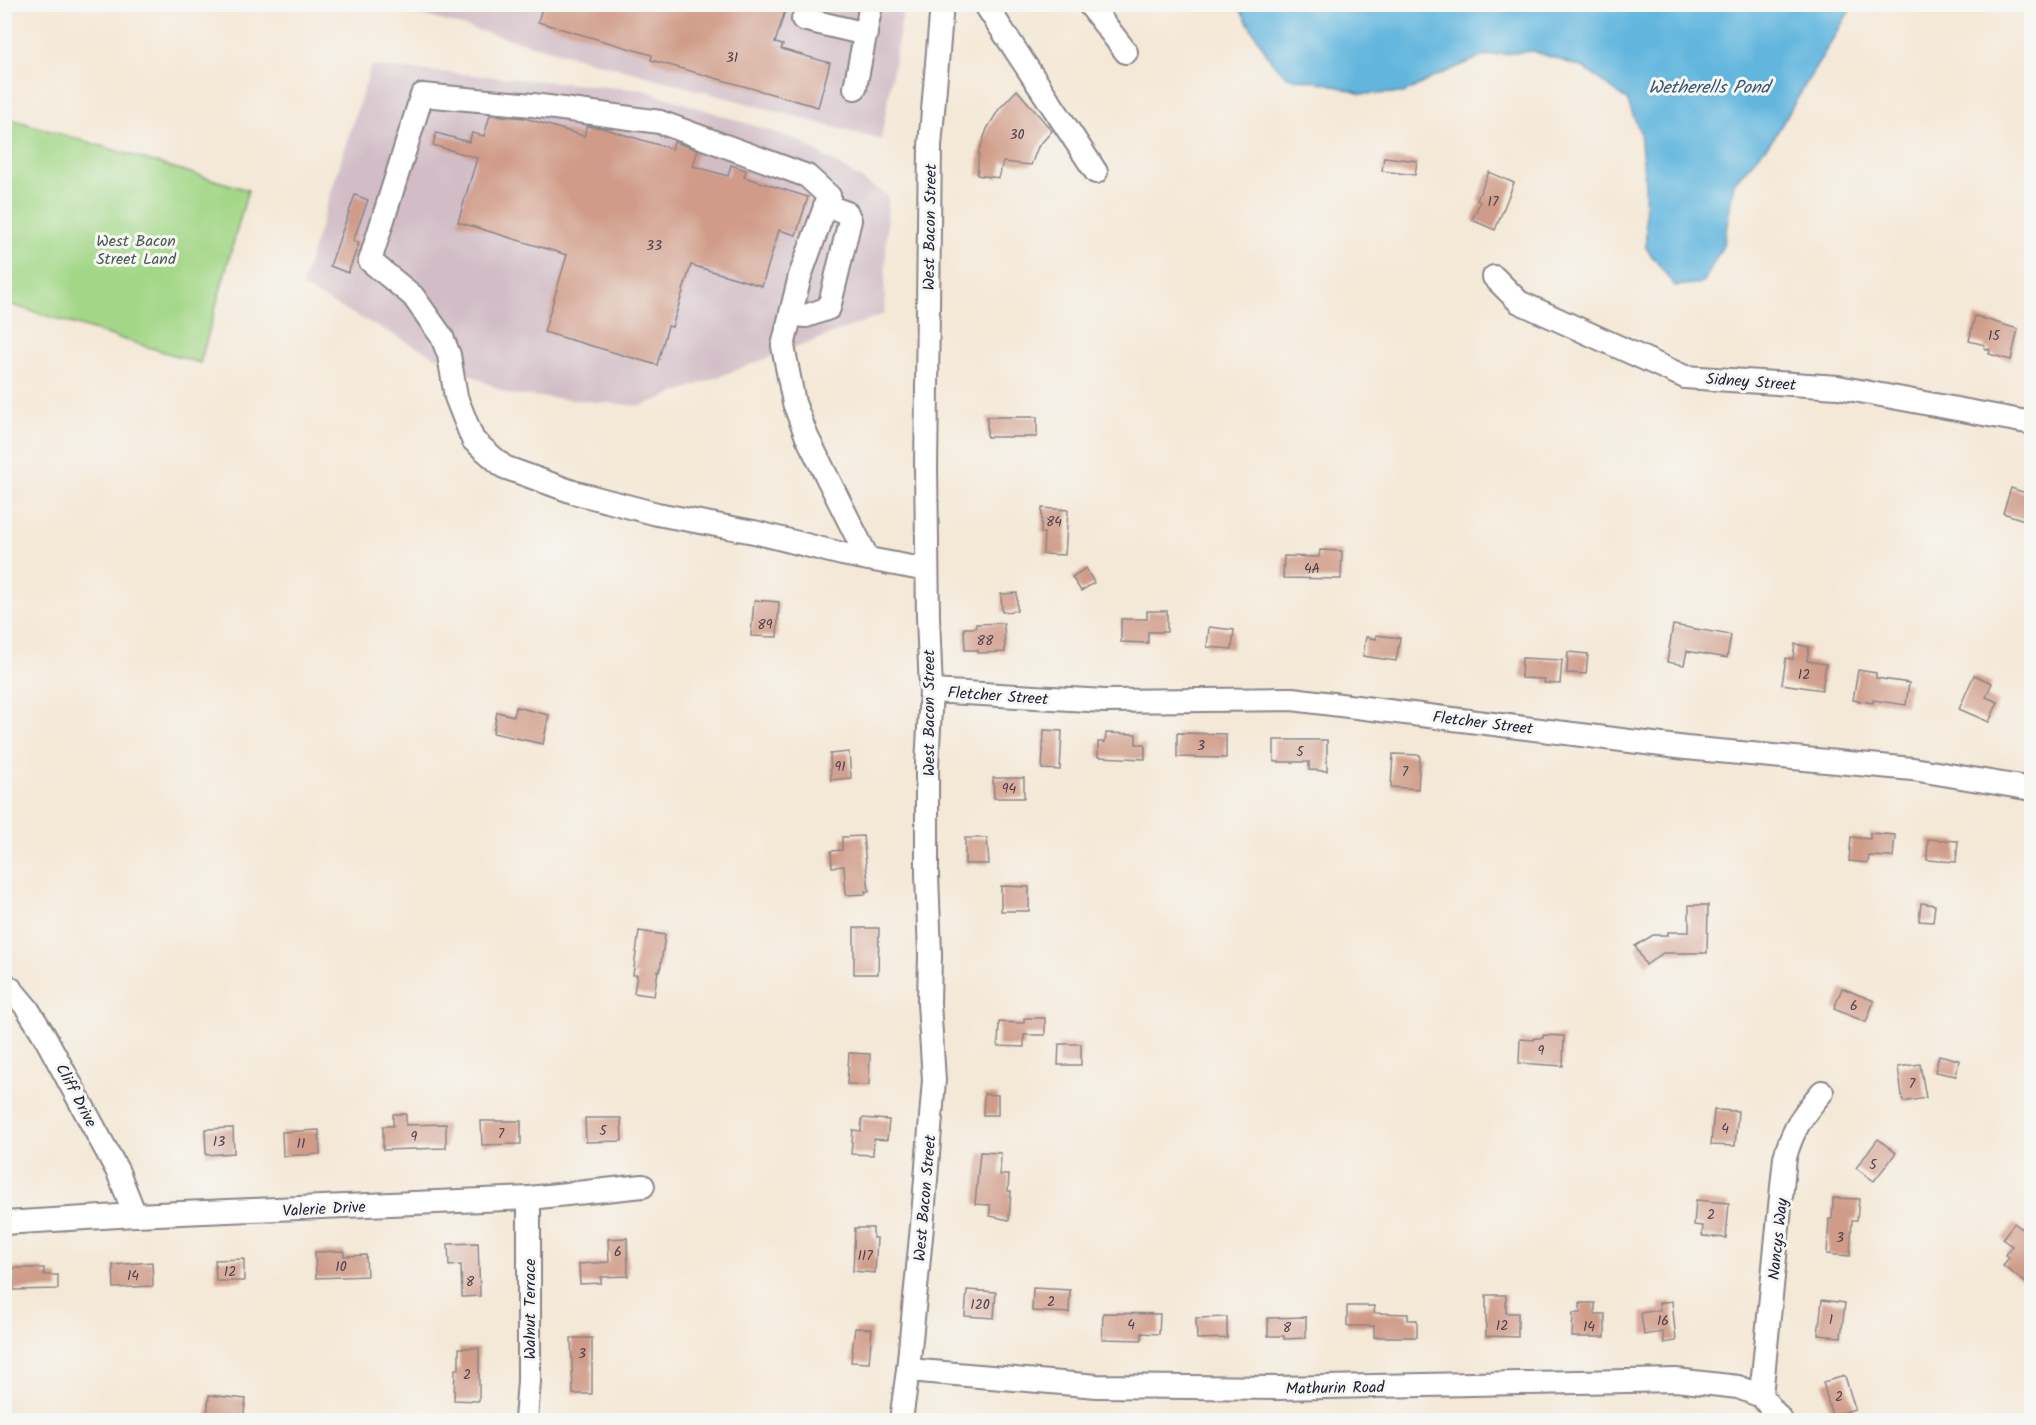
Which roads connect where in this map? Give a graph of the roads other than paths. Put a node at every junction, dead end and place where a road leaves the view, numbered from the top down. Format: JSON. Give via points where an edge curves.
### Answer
{"nodes":[{"id":1,"x":871,"y":4,"type":"edge"},
{"id":2,"x":942,"y":4,"type":"edge"},
{"id":3,"x":985,"y":4,"type":"edge"},
{"id":4,"x":1089,"y":4,"type":"edge"},
{"id":5,"x":803,"y":19,"type":"dead end"},
{"id":6,"x":866,"y":34,"type":"junction"},
{"id":7,"x":1125,"y":52,"type":"dead end"},
{"id":8,"x":855,"y":88,"type":"dead end"},
{"id":9,"x":1096,"y":172,"type":"dead end"},
{"id":10,"x":825,"y":205,"type":"junction"},
{"id":11,"x":1494,"y":277,"type":"dead end"},
{"id":12,"x":791,"y":314,"type":"junction"},
{"id":13,"x":2031,"y":423,"type":"edge"},
{"id":14,"x":868,"y":559,"type":"junction"},
{"id":15,"x":927,"y":570,"type":"junction"},
{"id":16,"x":931,"y":691,"type":"junction"},
{"id":17,"x":2031,"y":789,"type":"edge"},
{"id":18,"x":4,"y":984,"type":"edge"},
{"id":19,"x":1822,"y":1092,"type":"dead end"},
{"id":20,"x":643,"y":1185,"type":"dead end"},
{"id":21,"x":529,"y":1198,"type":"junction"},
{"id":22,"x":135,"y":1215,"type":"junction"},
{"id":23,"x":4,"y":1223,"type":"edge"},
{"id":24,"x":908,"y":1370,"type":"junction"},
{"id":25,"x":1761,"y":1396,"type":"junction"},
{"id":26,"x":526,"y":1420,"type":"edge"},
{"id":27,"x":901,"y":1420,"type":"edge"},
{"id":28,"x":1781,"y":1420,"type":"edge"}],
"edges":[{"from":1,"to":6,"type":"street"},
{"from":2,"to":15,"type":"street","name":"West Bacon Street","via":[[930,146]]},
{"from":3,"to":9,"type":"street"},
{"from":4,"to":7,"type":"street"},
{"from":5,"to":6,"type":"street"},
{"from":6,"to":8,"type":"street"},
{"from":10,"to":12,"type":"street"},
{"from":10,"to":12,"type":"street","via":[[847,213],[850,220],[829,308],[806,316]]},
{"from":10,"to":14,"type":"street","via":[[829,196],[807,176],[660,122],[422,95],[370,261],[413,296],[442,337],[456,397],[473,440],[504,467],[573,492],[657,514]]},
{"from":11,"to":13,"type":"street","name":"Sidney Street","via":[[1519,302],[1685,376],[1838,387]]},
{"from":12,"to":14,"type":"street","via":[[783,346],[794,403]]},
{"from":14,"to":15,"type":"street"},
{"from":15,"to":16,"type":"street","name":"West Bacon Street"},
{"from":16,"to":17,"type":"street","name":"Fletcher Street","via":[[1105,701],[1292,699],[1686,748],[1912,769]]},
{"from":16,"to":24,"type":"street","name":"West Bacon Street","via":[[927,875],[933,1080]]},
{"from":18,"to":22,"type":"street","name":"Cliff Drive","via":[[27,1008],[44,1035],[118,1172]]},
{"from":19,"to":25,"type":"street","name":"Nancys Way","via":[[1801,1117],[1785,1157]]},
{"from":20,"to":21,"type":"street","name":"Valerie Drive"},
{"from":21,"to":22,"type":"street","name":"Valerie Drive"},
{"from":21,"to":26,"type":"street","name":"Walnut Terrace"},
{"from":22,"to":23,"type":"street","name":"Valerie Drive"},
{"from":24,"to":25,"type":"street","name":"Mathurin Road","via":[[1096,1386],[1277,1388],[1676,1380],[1738,1387]]},
{"from":24,"to":27,"type":"street","name":"West Bacon Street"},
{"from":25,"to":28,"type":"street"}]}
